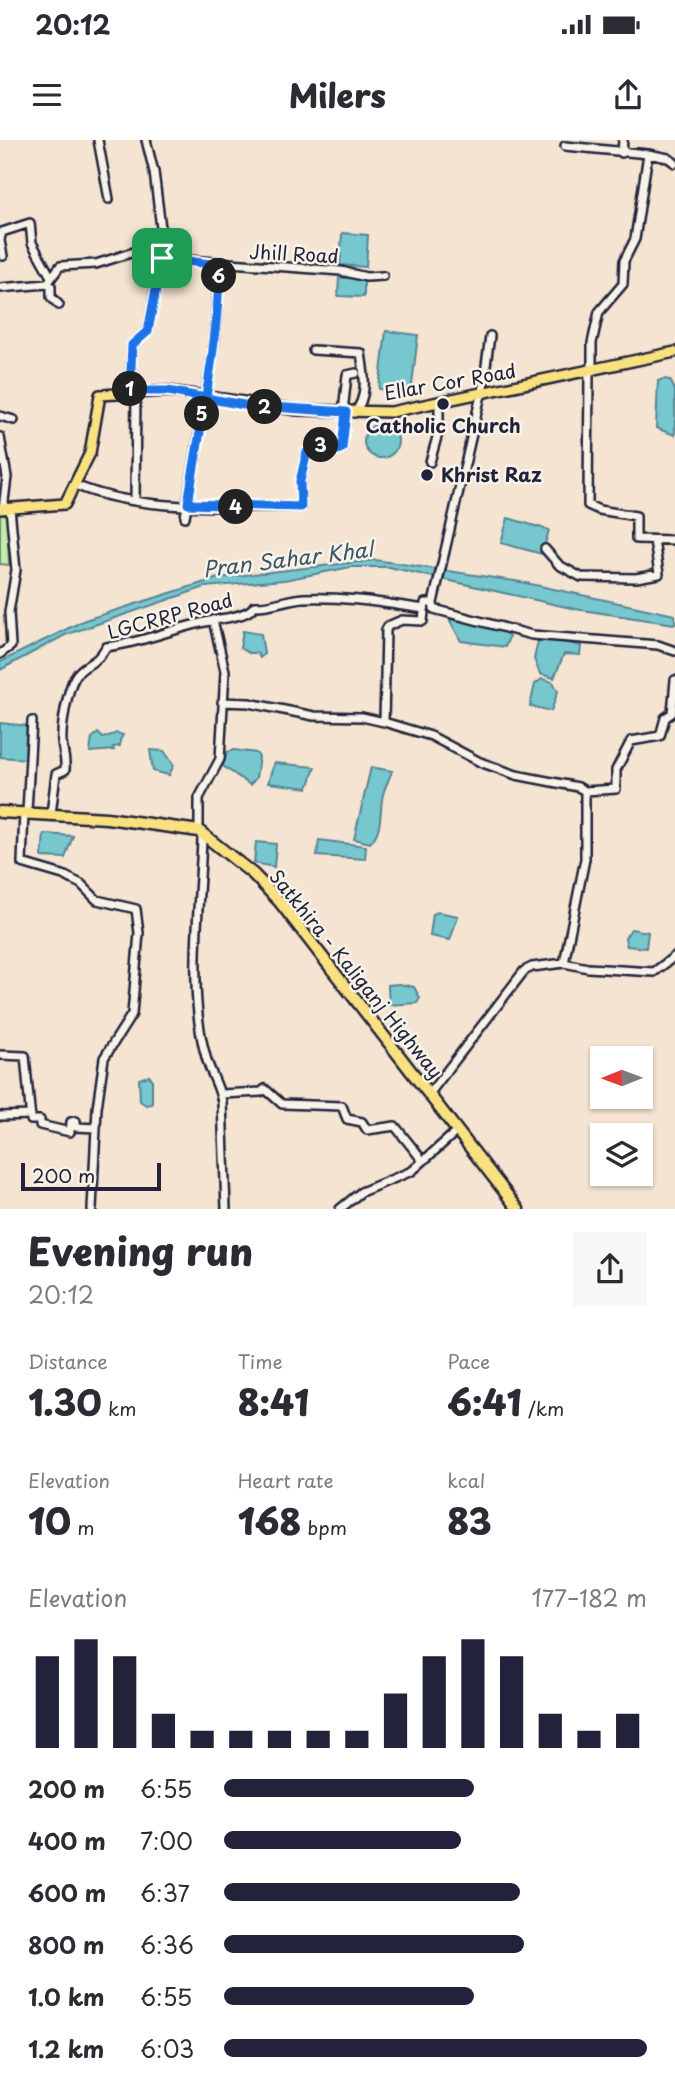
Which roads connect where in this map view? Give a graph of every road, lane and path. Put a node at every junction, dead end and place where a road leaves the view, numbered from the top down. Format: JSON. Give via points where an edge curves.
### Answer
{"nodes":[{"id":1,"x":98,"y":140,"type":"edge"},
{"id":2,"x":146,"y":140,"type":"edge"},
{"id":3,"x":622,"y":140,"type":"edge"},
{"id":4,"x":565,"y":146,"type":"dead end"},
{"id":5,"x":622,"y":153,"type":"junction"},
{"id":6,"x":648,"y":154,"type":"junction"},
{"id":7,"x":675,"y":163,"type":"edge"},
{"id":8,"x":109,"y":199,"type":"dead end"},
{"id":9,"x":0,"y":240,"type":"edge"},
{"id":10,"x":163,"y":248,"type":"junction"},
{"id":11,"x":3,"y":256,"type":"dead end"},
{"id":12,"x":162,"y":258,"type":"junction"},
{"id":13,"x":96,"y":262,"type":"dead end"},
{"id":14,"x":60,"y":265,"type":"dead end"},
{"id":15,"x":219,"y":265,"type":"junction"},
{"id":16,"x":383,"y":276,"type":"dead end"},
{"id":17,"x":49,"y":280,"type":"junction"},
{"id":18,"x":0,"y":288,"type":"edge"},
{"id":19,"x":60,"y":305,"type":"dead end"},
{"id":20,"x":490,"y":336,"type":"dead end"},
{"id":21,"x":313,"y":350,"type":"dead end"},
{"id":22,"x":675,"y":352,"type":"edge"},
{"id":23,"x":591,"y":371,"type":"junction"},
{"id":24,"x":356,"y":373,"type":"dead end"},
{"id":25,"x":132,"y":391,"type":"junction"},
{"id":26,"x":204,"y":395,"type":"junction"},
{"id":27,"x":482,"y":395,"type":"junction"},
{"id":28,"x":439,"y":404,"type":"junction"},
{"id":29,"x":348,"y":413,"type":"junction"},
{"id":30,"x":0,"y":415,"type":"edge"},
{"id":31,"x":14,"y":420,"type":"dead end"},
{"id":32,"x":0,"y":437,"type":"edge"},
{"id":33,"x":430,"y":462,"type":"dead end"},
{"id":34,"x":75,"y":485,"type":"junction"},
{"id":35,"x":135,"y":501,"type":"junction"},
{"id":36,"x":188,"y":504,"type":"junction"},
{"id":37,"x":4,"y":509,"type":"edge"},
{"id":38,"x":185,"y":517,"type":"dead end"},
{"id":39,"x":654,"y":540,"type":"junction"},
{"id":40,"x":675,"y":540,"type":"edge"},
{"id":41,"x":545,"y":549,"type":"dead end"},
{"id":42,"x":433,"y":603,"type":"junction"},
{"id":43,"x":424,"y":609,"type":"junction"},
{"id":44,"x":213,"y":620,"type":"junction"},
{"id":45,"x":675,"y":651,"type":"edge"},
{"id":46,"x":0,"y":654,"type":"edge"},
{"id":47,"x":675,"y":680,"type":"edge"},
{"id":48,"x":222,"y":702,"type":"junction"},
{"id":49,"x":32,"y":721,"type":"dead end"},
{"id":50,"x":384,"y":722,"type":"junction"},
{"id":51,"x":585,"y":791,"type":"junction"},
{"id":52,"x":0,"y":812,"type":"edge"},
{"id":53,"x":25,"y":812,"type":"junction"},
{"id":54,"x":51,"y":814,"type":"junction"},
{"id":55,"x":199,"y":831,"type":"junction"},
{"id":56,"x":675,"y":956,"type":"edge"},
{"id":57,"x":564,"y":963,"type":"junction"},
{"id":58,"x":0,"y":1055,"type":"edge"},
{"id":59,"x":221,"y":1094,"type":"junction"},
{"id":60,"x":429,"y":1094,"type":"junction"},
{"id":61,"x":32,"y":1115,"type":"junction"},
{"id":62,"x":0,"y":1116,"type":"edge"},
{"id":63,"x":96,"y":1128,"type":"junction"},
{"id":64,"x":458,"y":1130,"type":"junction"},
{"id":65,"x":423,"y":1161,"type":"junction"},
{"id":66,"x":343,"y":1207,"type":"edge"},
{"id":67,"x":92,"y":1209,"type":"edge"},
{"id":68,"x":226,"y":1209,"type":"edge"},
{"id":69,"x":518,"y":1209,"type":"edge"}],
"edges":[{"from":1,"to":8,"type":"street"},
{"from":2,"to":10,"type":"street"},
{"from":3,"to":5,"type":"street"},
{"from":4,"to":5,"type":"street"},
{"from":5,"to":6,"type":"street"},
{"from":6,"to":7,"type":"street"},
{"from":6,"to":23,"type":"street","via":[[635,239],[624,261],[624,284],[599,312]]},
{"from":9,"to":11,"type":"street"},
{"from":9,"to":17,"type":"street","via":[[2,232],[30,223],[32,243]]},
{"from":10,"to":12,"type":"street"},
{"from":10,"to":17,"type":"street","via":[[96,264],[60,266]]},
{"from":12,"to":15,"type":"street","name":"Jhill Road"},
{"from":12,"to":25,"type":"street","via":[[148,331],[132,345]]},
{"from":13,"to":14,"type":"street"},
{"from":15,"to":16,"type":"street","name":"Jhill Road"},
{"from":15,"to":26,"type":"street","via":[[215,340]]},
{"from":17,"to":18,"type":"street"},
{"from":17,"to":19,"type":"street","via":[[51,297]]},
{"from":20,"to":27,"type":"street"},
{"from":21,"to":29,"type":"street","via":[[360,353],[365,382],[360,406]]},
{"from":22,"to":23,"type":"main road","name":"Ellar Cor Road"},
{"from":23,"to":27,"type":"main road","name":"Ellar Cor Road"},
{"from":23,"to":39,"type":"street","via":[[588,505],[636,516],[636,539]]},
{"from":24,"to":29,"type":"street","via":[[347,375]]},
{"from":25,"to":26,"type":"main road","name":"Ellar Cor Road"},
{"from":25,"to":34,"type":"main road","name":"Ellar Cor Road","via":[[100,396],[90,453]]},
{"from":25,"to":35,"type":"street"},
{"from":26,"to":29,"type":"main road","name":"Ellar Cor Road","via":[[244,405]]},
{"from":26,"to":36,"type":"street"},
{"from":27,"to":28,"type":"main road","name":"Ellar Cor Road"},
{"from":27,"to":42,"type":"street"},
{"from":28,"to":29,"type":"main road","name":"Ellar Cor Road"},
{"from":28,"to":33,"type":"street","via":[[439,430]]},
{"from":29,"to":36,"type":"street","via":[[342,448],[320,444],[307,452],[300,481],[301,507]]},
{"from":30,"to":31,"type":"street"},
{"from":32,"to":37,"type":"street","via":[[7,477]]},
{"from":34,"to":35,"type":"street"},
{"from":34,"to":37,"type":"main road","via":[[62,505]]},
{"from":35,"to":36,"type":"street"},
{"from":36,"to":38,"type":"street"},
{"from":37,"to":46,"type":"street","via":[[16,566],[9,612],[11,646]]},
{"from":39,"to":40,"type":"street"},
{"from":39,"to":41,"type":"street","via":[[659,574],[636,578],[581,577],[559,565]]},
{"from":42,"to":43,"type":"street","via":[[425,603]]},
{"from":42,"to":45,"type":"street","via":[[434,609],[532,635],[658,645]]},
{"from":43,"to":44,"type":"street","name":"LGCRRP Road","via":[[360,598],[299,598]]},
{"from":43,"to":50,"type":"street","via":[[424,621],[402,620],[386,631]]},
{"from":44,"to":48,"type":"street","via":[[225,671]]},
{"from":44,"to":54,"type":"street","name":"LGCRRP Road","via":[[106,647],[99,660],[76,676],[61,728],[65,769],[56,774]]},
{"from":47,"to":51,"type":"street","via":[[672,713],[665,718],[660,736],[631,741],[616,770],[616,789]]},
{"from":48,"to":50,"type":"street"},
{"from":48,"to":55,"type":"street","via":[[220,759],[199,798]]},
{"from":49,"to":53,"type":"street"},
{"from":50,"to":51,"type":"street","via":[[432,736],[516,775]]},
{"from":51,"to":57,"type":"street","via":[[585,859]]},
{"from":52,"to":53,"type":"highway"},
{"from":53,"to":54,"type":"highway"},
{"from":53,"to":63,"type":"street","via":[[22,863],[81,884],[97,900],[136,909],[137,975],[132,1014],[104,1058]]},
{"from":54,"to":55,"type":"highway"},
{"from":55,"to":59,"type":"street","via":[[196,974],[206,1057]]},
{"from":55,"to":60,"type":"highway","name":"Satkhira - Kaliganj Highway","via":[[279,901]]},
{"from":56,"to":57,"type":"street","via":[[654,972]]},
{"from":57,"to":60,"type":"street","via":[[524,971]]},
{"from":58,"to":61,"type":"street","via":[[25,1055]]},
{"from":59,"to":65,"type":"street","via":[[265,1089],[282,1104],[342,1106],[347,1119],[362,1122],[367,1130],[395,1126]]},
{"from":59,"to":68,"type":"street"},
{"from":60,"to":64,"type":"highway","name":"Satkhira - Kaliganj Highway"},
{"from":61,"to":62,"type":"street"},
{"from":61,"to":63,"type":"street","via":[[31,1120],[40,1120],[40,1125],[54,1130],[70,1132],[71,1122],[76,1121],[76,1126]]},
{"from":63,"to":67,"type":"street"},
{"from":64,"to":65,"type":"street"},
{"from":64,"to":69,"type":"highway","name":"Satkhira - Kaliganj Highway"},
{"from":65,"to":66,"type":"street","via":[[396,1180],[360,1192]]}]}
